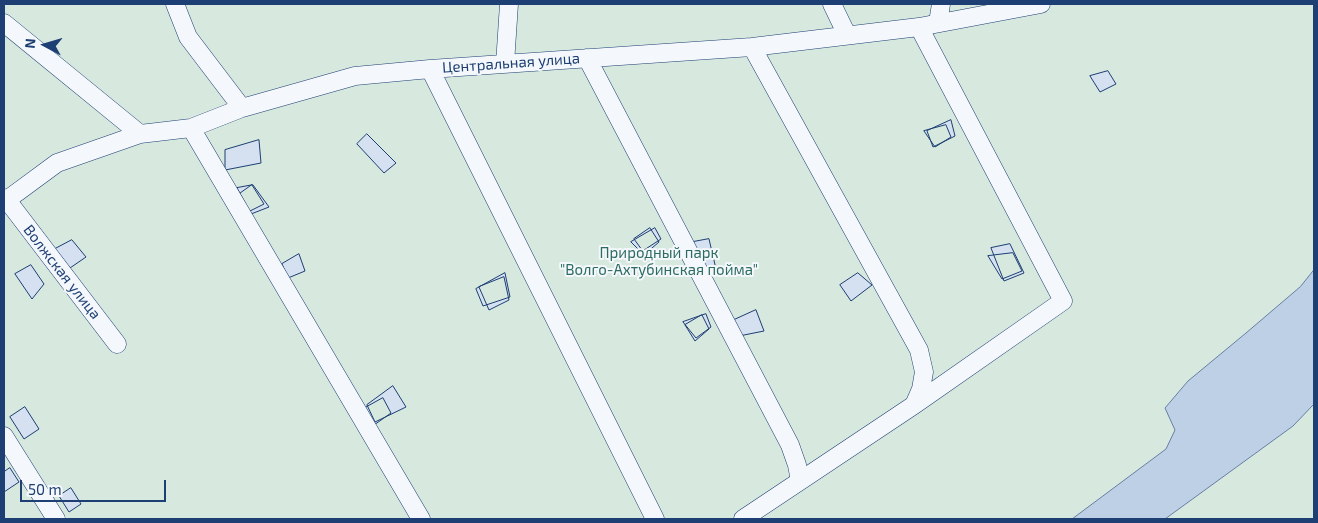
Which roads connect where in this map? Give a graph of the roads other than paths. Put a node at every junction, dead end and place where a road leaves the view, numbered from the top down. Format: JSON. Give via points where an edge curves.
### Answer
{"nodes":[{"id":1,"x":175,"y":4,"type":"edge"},
{"id":2,"x":509,"y":4,"type":"edge"},
{"id":3,"x":832,"y":4,"type":"edge"},
{"id":4,"x":941,"y":4,"type":"edge"},
{"id":5,"x":1034,"y":5,"type":"edge"},
{"id":6,"x":4,"y":23,"type":"edge"},
{"id":7,"x":938,"y":23,"type":"junction"},
{"id":8,"x":919,"y":27,"type":"junction"},
{"id":9,"x":847,"y":35,"type":"junction"},
{"id":10,"x":752,"y":47,"type":"junction"},
{"id":11,"x":587,"y":58,"type":"junction"},
{"id":12,"x":506,"y":64,"type":"junction"},
{"id":13,"x":430,"y":68,"type":"junction"},
{"id":14,"x":242,"y":108,"type":"junction"},
{"id":15,"x":191,"y":128,"type":"junction"},
{"id":16,"x":140,"y":134,"type":"junction"},
{"id":17,"x":5,"y":200,"type":"edge"},
{"id":18,"x":117,"y":344,"type":"dead end"},
{"id":19,"x":914,"y":405,"type":"junction"},
{"id":20,"x":4,"y":436,"type":"edge"},
{"id":21,"x":800,"y":481,"type":"junction"},
{"id":22,"x":56,"y":519,"type":"edge"},
{"id":23,"x":421,"y":519,"type":"edge"},
{"id":24,"x":655,"y":519,"type":"edge"},
{"id":25,"x":744,"y":519,"type":"edge"}],
"edges":[{"from":1,"to":14,"type":"street","via":[[188,37]]},
{"from":2,"to":12,"type":"street"},
{"from":3,"to":9,"type":"street"},
{"from":4,"to":7,"type":"street"},
{"from":5,"to":7,"type":"street","name":"Центральная улица"},
{"from":6,"to":16,"type":"street"},
{"from":7,"to":8,"type":"street","name":"Центральная улица"},
{"from":8,"to":9,"type":"street","name":"Центральная улица"},
{"from":8,"to":19,"type":"street","via":[[1063,301]]},
{"from":9,"to":10,"type":"street","name":"Центральная улица"},
{"from":10,"to":11,"type":"street","name":"Центральная улица"},
{"from":10,"to":19,"type":"street","via":[[919,350],[924,372]]},
{"from":11,"to":12,"type":"street","name":"Центральная улица"},
{"from":11,"to":21,"type":"street","via":[[790,445]]},
{"from":12,"to":13,"type":"street","name":"Центральная улица"},
{"from":13,"to":14,"type":"street","name":"Центральная улица","via":[[355,76]]},
{"from":13,"to":24,"type":"street"},
{"from":14,"to":15,"type":"street","name":"Центральная улица"},
{"from":15,"to":16,"type":"street","name":"Центральная улица"},
{"from":15,"to":23,"type":"street"},
{"from":16,"to":17,"type":"street","name":"Центральная улица","via":[[57,164]]},
{"from":17,"to":18,"type":"street","name":"Волжская улица"},
{"from":19,"to":21,"type":"street"},
{"from":20,"to":22,"type":"street"},
{"from":21,"to":25,"type":"street"}]}
